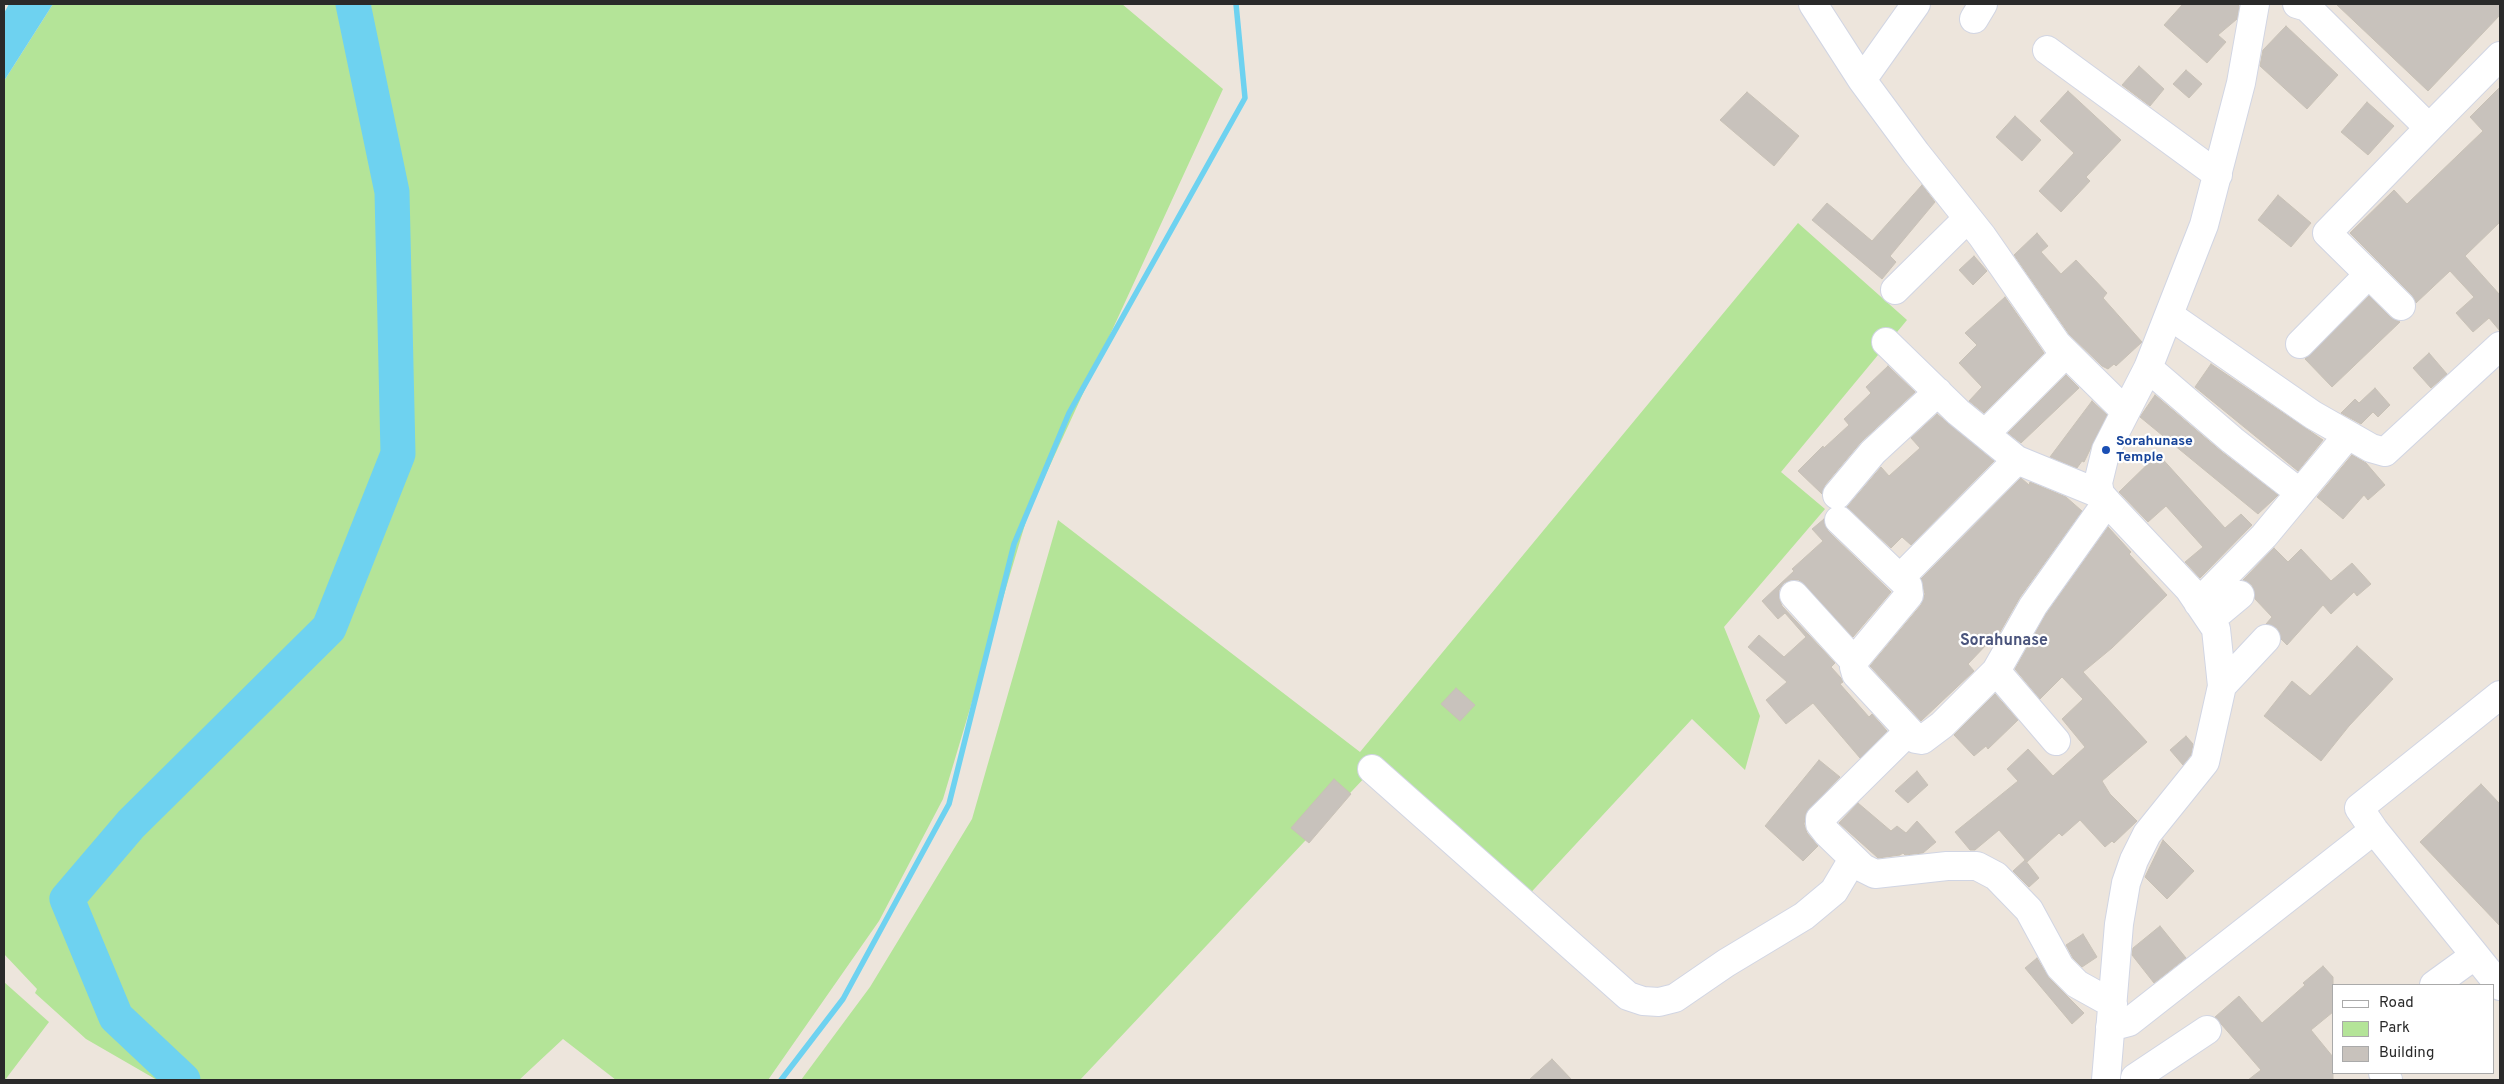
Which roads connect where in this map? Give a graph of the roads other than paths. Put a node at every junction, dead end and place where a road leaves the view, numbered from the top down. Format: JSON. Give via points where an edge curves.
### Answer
{"nodes":[{"id":1,"x":1813,"y":4,"type":"edge"},
{"id":2,"x":1916,"y":4,"type":"edge"},
{"id":3,"x":2255,"y":4,"type":"edge"},
{"id":4,"x":2297,"y":4,"type":"edge"},
{"id":5,"x":2047,"y":50,"type":"dead end"},
{"id":6,"x":2500,"y":56,"type":"edge"},
{"id":7,"x":1862,"y":80,"type":"junction"},
{"id":8,"x":2430,"y":128,"type":"junction"},
{"id":9,"x":2218,"y":175,"type":"junction"},
{"id":10,"x":1967,"y":219,"type":"junction"},
{"id":11,"x":2369,"y":274,"type":"junction"},
{"id":12,"x":1895,"y":290,"type":"dead end"},
{"id":13,"x":2401,"y":306,"type":"dead end"},
{"id":14,"x":2168,"y":315,"type":"junction"},
{"id":15,"x":1886,"y":342,"type":"dead end"},
{"id":16,"x":2300,"y":344,"type":"dead end"},
{"id":17,"x":2500,"y":346,"type":"edge"},
{"id":18,"x":2066,"y":353,"type":"junction"},
{"id":19,"x":2148,"y":368,"type":"junction"},
{"id":20,"x":1938,"y":392,"type":"junction"},
{"id":21,"x":2125,"y":411,"type":"junction"},
{"id":22,"x":1986,"y":433,"type":"junction"},
{"id":23,"x":2348,"y":436,"type":"junction"},
{"id":24,"x":2017,"y":460,"type":"junction"},
{"id":25,"x":2300,"y":493,"type":"junction"},
{"id":26,"x":2104,"y":498,"type":"junction"},
{"id":27,"x":1909,"y":569,"type":"dead end"},
{"id":28,"x":1794,"y":595,"type":"dead end"},
{"id":29,"x":2240,"y":595,"type":"dead end"},
{"id":30,"x":2204,"y":611,"type":"junction"},
{"id":31,"x":2266,"y":639,"type":"dead end"},
{"id":32,"x":1854,"y":661,"type":"junction"},
{"id":33,"x":1996,"y":671,"type":"junction"},
{"id":34,"x":2222,"y":686,"type":"junction"},
{"id":35,"x":2500,"y":695,"type":"edge"},
{"id":36,"x":1909,"y":731,"type":"junction"},
{"id":37,"x":2056,"y":741,"type":"dead end"},
{"id":38,"x":1372,"y":769,"type":"dead end"},
{"id":39,"x":2374,"y":830,"type":"junction"},
{"id":40,"x":1853,"y":859,"type":"junction"},
{"id":41,"x":2474,"y":956,"type":"junction"},
{"id":42,"x":2435,"y":984,"type":"edge"},
{"id":43,"x":2500,"y":986,"type":"edge"},
{"id":44,"x":2111,"y":1016,"type":"junction"},
{"id":45,"x":2207,"y":1030,"type":"dead end"},
{"id":46,"x":2106,"y":1068,"type":"edge"},
{"id":47,"x":2137,"y":1079,"type":"edge"}],
"edges":[{"from":1,"to":7,"type":"street"},
{"from":2,"to":7,"type":"street"},
{"from":3,"to":9,"type":"street","via":[[2241,84]]},
{"from":4,"to":8,"type":"street","via":[[2307,7]]},
{"from":5,"to":9,"type":"street"},
{"from":6,"to":8,"type":"street"},
{"from":7,"to":10,"type":"street"},
{"from":8,"to":11,"type":"street","via":[[2327,233]]},
{"from":9,"to":14,"type":"street","via":[[2204,225]]},
{"from":10,"to":12,"type":"street"},
{"from":10,"to":18,"type":"street"},
{"from":11,"to":13,"type":"street"},
{"from":11,"to":16,"type":"street"},
{"from":14,"to":19,"type":"street"},
{"from":14,"to":23,"type":"street"},
{"from":15,"to":20,"type":"street"},
{"from":17,"to":23,"type":"street","via":[[2385,452]]},
{"from":18,"to":21,"type":"street"},
{"from":18,"to":22,"type":"street"},
{"from":19,"to":21,"type":"street"},
{"from":19,"to":25,"type":"street"},
{"from":20,"to":22,"type":"street"},
{"from":20,"to":32,"type":"street","via":[[1873,452],[1838,508],[1910,591]]},
{"from":21,"to":26,"type":"street","via":[[2106,450],[2098,483]]},
{"from":22,"to":24,"type":"street"},
{"from":23,"to":25,"type":"street"},
{"from":24,"to":26,"type":"street"},
{"from":24,"to":27,"type":"street"},
{"from":25,"to":30,"type":"street"},
{"from":26,"to":30,"type":"street","via":[[2189,589]]},
{"from":26,"to":33,"type":"street","via":[[2033,606]]},
{"from":28,"to":32,"type":"street"},
{"from":29,"to":30,"type":"street"},
{"from":30,"to":34,"type":"street","via":[[2216,629]]},
{"from":31,"to":34,"type":"street"},
{"from":32,"to":36,"type":"street","via":[[1856,674]]},
{"from":33,"to":36,"type":"street","via":[[1929,736],[1916,739]]},
{"from":33,"to":37,"type":"street"},
{"from":34,"to":44,"type":"street","via":[[2205,762],[2148,834],[2126,883]]},
{"from":35,"to":39,"type":"street","via":[[2358,808]]},
{"from":36,"to":40,"type":"street","via":[[1820,819],[1827,833]]},
{"from":38,"to":40,"type":"street","via":[[1628,996],[1643,1002],[1675,998],[1804,916],[1834,890]]},
{"from":39,"to":41,"type":"street"},
{"from":39,"to":44,"type":"street","via":[[2129,1022]]},
{"from":40,"to":44,"type":"street","via":[[1875,874],[1978,866],[1996,876],[2029,910],[2060,967]]},
{"from":41,"to":42,"type":"street"},
{"from":41,"to":43,"type":"street"},
{"from":44,"to":46,"type":"street"},
{"from":45,"to":47,"type":"street"},
{"from":46,"to":47,"type":"street"}]}
